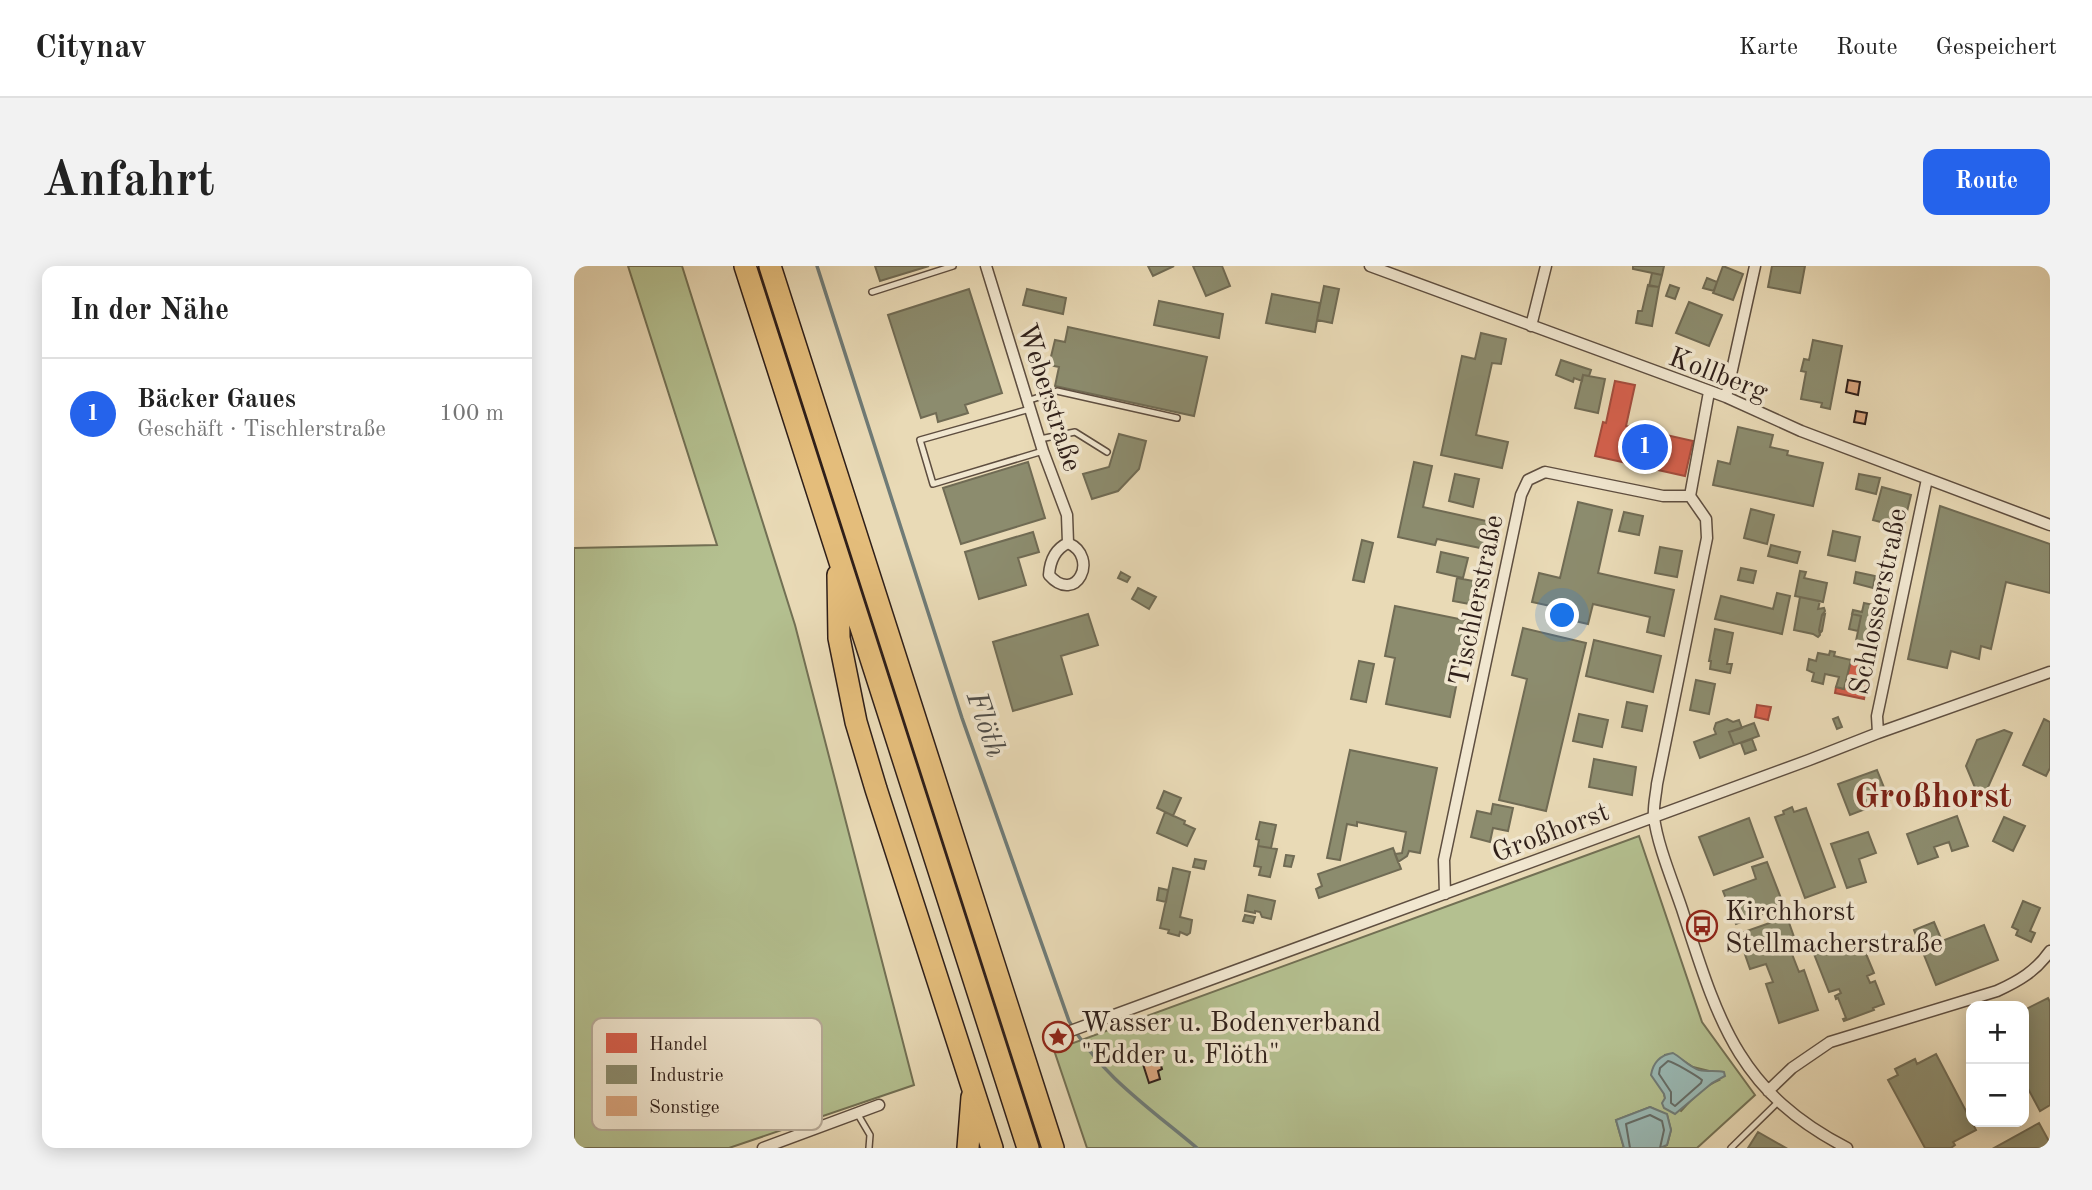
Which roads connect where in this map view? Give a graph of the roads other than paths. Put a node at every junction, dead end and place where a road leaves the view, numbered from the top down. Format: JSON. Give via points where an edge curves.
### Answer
{"nodes":[{"id":1,"x":745,"y":266,"type":"edge"},
{"id":2,"x":770,"y":266,"type":"edge"},
{"id":3,"x":953,"y":266,"type":"edge"},
{"id":4,"x":986,"y":266,"type":"edge"},
{"id":5,"x":1370,"y":266,"type":"edge"},
{"id":6,"x":1546,"y":266,"type":"edge"},
{"id":7,"x":1755,"y":266,"type":"edge"},
{"id":8,"x":872,"y":292,"type":"dead end"},
{"id":9,"x":1531,"y":326,"type":"junction"},
{"id":10,"x":1709,"y":392,"type":"junction"},
{"id":11,"x":1726,"y":397,"type":"junction"},
{"id":12,"x":1029,"y":405,"type":"junction"},
{"id":13,"x":1177,"y":418,"type":"dead end"},
{"id":14,"x":1041,"y":445,"type":"junction"},
{"id":15,"x":1107,"y":452,"type":"dead end"},
{"id":16,"x":1927,"y":480,"type":"junction"},
{"id":17,"x":1690,"y":496,"type":"junction"},
{"id":18,"x":2050,"y":525,"type":"edge"},
{"id":19,"x":1068,"y":543,"type":"dead end"},
{"id":20,"x":837,"y":551,"type":"junction"},
{"id":21,"x":2050,"y":672,"type":"edge"},
{"id":22,"x":1878,"y":733,"type":"junction"},
{"id":23,"x":1654,"y":816,"type":"junction"},
{"id":24,"x":1445,"y":894,"type":"junction"},
{"id":25,"x":2050,"y":951,"type":"edge"},
{"id":26,"x":1066,"y":1032,"type":"dead end"},
{"id":27,"x":972,"y":1084,"type":"junction"},
{"id":28,"x":1768,"y":1091,"type":"junction"},
{"id":29,"x":1778,"y":1102,"type":"junction"},
{"id":30,"x":879,"y":1105,"type":"dead end"},
{"id":31,"x":857,"y":1113,"type":"junction"},
{"id":32,"x":822,"y":1126,"type":"edge"},
{"id":33,"x":811,"y":1130,"type":"edge"},
{"id":34,"x":763,"y":1148,"type":"edge"},
{"id":35,"x":869,"y":1148,"type":"edge"},
{"id":36,"x":968,"y":1148,"type":"edge"},
{"id":37,"x":992,"y":1148,"type":"edge"},
{"id":38,"x":1028,"y":1148,"type":"edge"},
{"id":39,"x":1053,"y":1148,"type":"edge"},
{"id":40,"x":1731,"y":1148,"type":"edge"},
{"id":41,"x":1847,"y":1148,"type":"edge"}],
"edges":[{"from":1,"to":20,"type":"highway"},
{"from":2,"to":39,"type":"highway"},
{"from":3,"to":8,"type":"lane"},
{"from":4,"to":12,"type":"street","name":"Weberstraße"},
{"from":5,"to":9,"type":"street","name":"Kollberg"},
{"from":6,"to":9,"type":"street"},
{"from":7,"to":11,"type":"street"},
{"from":9,"to":10,"type":"street","name":"Kollberg"},
{"from":10,"to":11,"type":"street","name":"Kollberg"},
{"from":10,"to":17,"type":"street"},
{"from":11,"to":16,"type":"street","name":"Kollberg"},
{"from":12,"to":13,"type":"lane","via":[[1057,391]]},
{"from":12,"to":14,"type":"street","name":"Weberstraße"},
{"from":12,"to":14,"type":"lane","via":[[920,440],[933,484]]},
{"from":14,"to":15,"type":"lane","via":[[1075,432]]},
{"from":14,"to":19,"type":"street","name":"Weberstraße","via":[[1067,515]]},
{"from":16,"to":18,"type":"street","name":"Kollberg"},
{"from":16,"to":22,"type":"street","name":"Schlosserstraße","via":[[1877,716]]},
{"from":17,"to":23,"type":"street","via":[[1706,519],[1707,538]]},
{"from":17,"to":24,"type":"street","name":"Tischlerstraße","via":[[1663,496],[1545,472],[1528,480],[1521,495],[1444,860]]},
{"from":20,"to":27,"type":"highway","via":[[839,638],[856,722]]},
{"from":20,"to":38,"type":"highway"},
{"from":21,"to":22,"type":"street","name":"Großhorst"},
{"from":22,"to":23,"type":"street","name":"Großhorst"},
{"from":23,"to":24,"type":"street","name":"Großhorst"},
{"from":23,"to":28,"type":"street","via":[[1710,997],[1744,1062]]},
{"from":24,"to":26,"type":"street","name":"Großhorst"},
{"from":25,"to":28,"type":"street","via":[[2020,981],[1997,991],[1830,1042]]},
{"from":27,"to":36,"type":"highway"},
{"from":27,"to":37,"type":"highway"},
{"from":28,"to":29,"type":"street"},
{"from":29,"to":40,"type":"lane"},
{"from":29,"to":41,"type":"street","via":[[1819,1134]]},
{"from":30,"to":31,"type":"street"},
{"from":31,"to":32,"type":"street"},
{"from":31,"to":35,"type":"lane","via":[[870,1135]]},
{"from":33,"to":34,"type":"street"}]}
